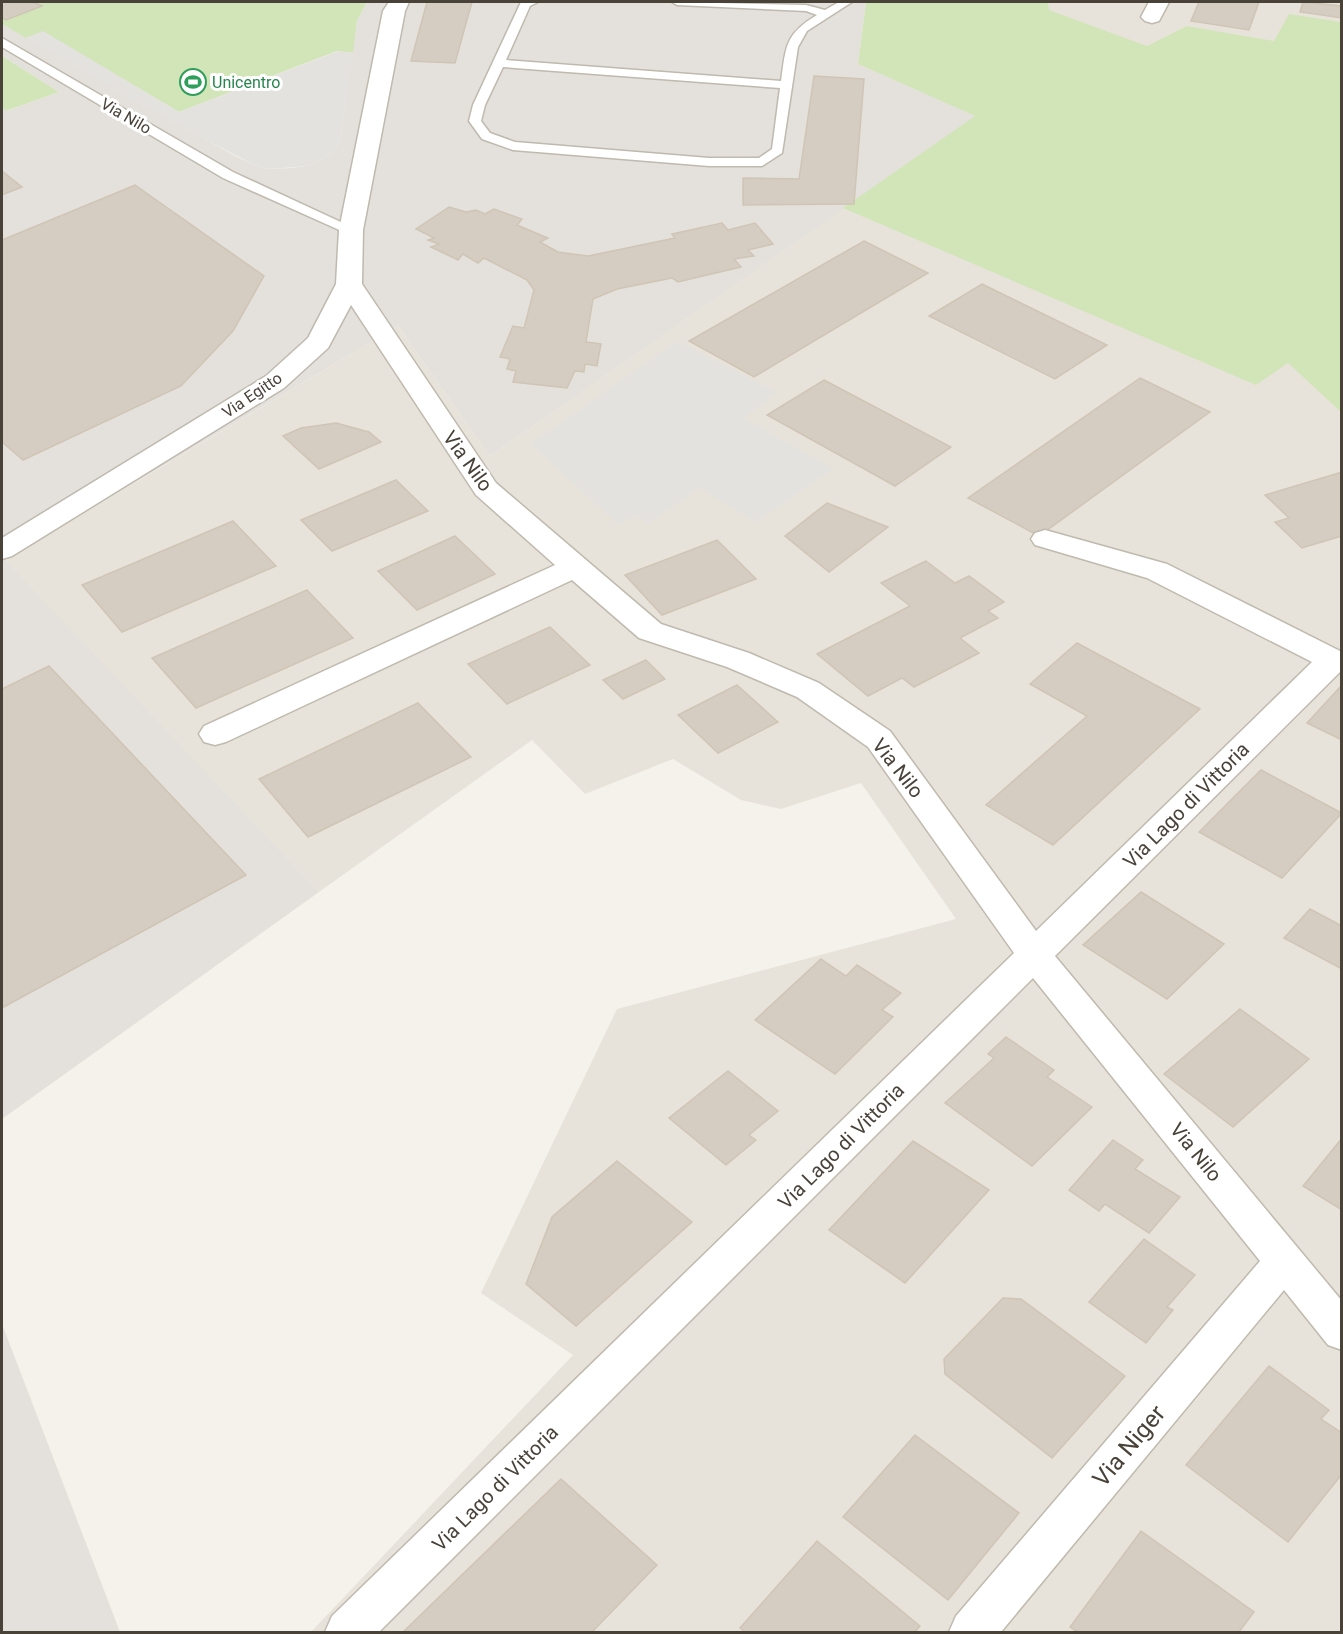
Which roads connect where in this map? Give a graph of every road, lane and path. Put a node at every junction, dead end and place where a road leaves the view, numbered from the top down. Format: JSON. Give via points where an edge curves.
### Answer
{"nodes":[{"id":1,"x":399,"y":2,"type":"edge"},
{"id":2,"x":532,"y":2,"type":"edge"},
{"id":3,"x":677,"y":2,"type":"edge"},
{"id":4,"x":846,"y":2,"type":"edge"},
{"id":5,"x":828,"y":14,"type":"junction"},
{"id":6,"x":2,"y":42,"type":"edge"},
{"id":7,"x":498,"y":63,"type":"junction"},
{"id":8,"x":787,"y":85,"type":"junction"},
{"id":9,"x":351,"y":230,"type":"junction"},
{"id":10,"x":348,"y":284,"type":"junction"},
{"id":11,"x":1045,"y":539,"type":"dead end"},
{"id":12,"x":2,"y":550,"type":"edge"},
{"id":13,"x":575,"y":567,"type":"junction"},
{"id":14,"x":215,"y":734,"type":"dead end"},
{"id":15,"x":1034,"y":956,"type":"junction"},
{"id":16,"x":1285,"y":1260,"type":"junction"},
{"id":17,"x":1341,"y":1332,"type":"edge"},
{"id":18,"x":348,"y":1632,"type":"edge"},
{"id":19,"x":972,"y":1632,"type":"edge"}],
"edges":[{"from":1,"to":9,"type":"street","name":"Via Egitto","via":[[394,11]]},
{"from":2,"to":7,"type":"lane","via":[[526,3]]},
{"from":3,"to":5,"type":"lane","via":[[806,8]]},
{"from":4,"to":5,"type":"lane"},
{"from":5,"to":8,"type":"lane","via":[[802,29],[792,47]]},
{"from":6,"to":9,"type":"lane","name":"Via Nilo","via":[[228,175]]},
{"from":7,"to":8,"type":"lane"},
{"from":7,"to":8,"type":"lane","via":[[475,122],[486,136],[513,146],[709,162],[762,162],[778,150]]},
{"from":9,"to":10,"type":"street","name":"Via Egitto"},
{"from":10,"to":12,"type":"street","name":"Via Egitto","via":[[318,342],[275,382]]},
{"from":10,"to":13,"type":"street","name":"Via Nilo","via":[[486,489]]},
{"from":11,"to":15,"type":"street","name":"Via Lago di Vittoria","via":[[1157,572],[1333,660]]},
{"from":13,"to":14,"type":"street"},
{"from":13,"to":15,"type":"street","name":"Via Nilo","via":[[650,631],[738,660],[808,690],[879,739]]},
{"from":15,"to":16,"type":"street","name":"Via Nilo"},
{"from":15,"to":18,"type":"street","name":"Via Lago di Vittoria"},
{"from":16,"to":17,"type":"street","name":"Via Nilo"},
{"from":16,"to":19,"type":"street","name":"Via Niger"}]}
